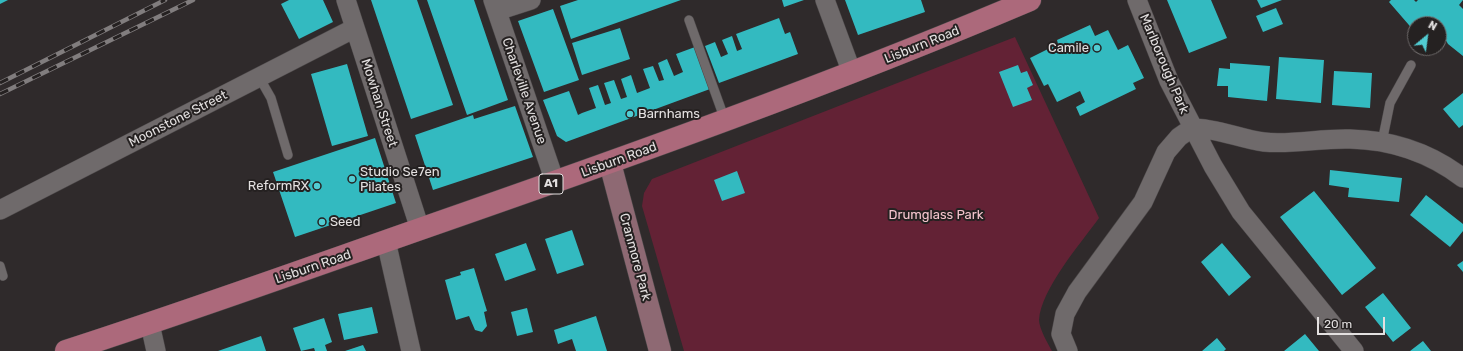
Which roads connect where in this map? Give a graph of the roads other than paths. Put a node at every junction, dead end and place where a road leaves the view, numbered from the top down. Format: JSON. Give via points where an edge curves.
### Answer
{"nodes":[{"id":1,"x":346,"y":0,"type":"edge"},
{"id":2,"x":531,"y":0,"type":"edge"},
{"id":3,"x":825,"y":0,"type":"edge"},
{"id":4,"x":1030,"y":0,"type":"edge"},
{"id":5,"x":1137,"y":0,"type":"edge"},
{"id":6,"x":495,"y":6,"type":"edge"},
{"id":7,"x":689,"y":20,"type":"dead end"},
{"id":8,"x":355,"y":28,"type":"junction"},
{"id":9,"x":1411,"y":65,"type":"dead end"},
{"id":10,"x":852,"y":73,"type":"junction"},
{"id":11,"x":259,"y":77,"type":"junction"},
{"id":12,"x":725,"y":121,"type":"junction"},
{"id":13,"x":1192,"y":128,"type":"junction"},
{"id":14,"x":1382,"y":142,"type":"junction"},
{"id":15,"x":288,"y":155,"type":"dead end"},
{"id":16,"x":610,"y":164,"type":"junction"},
{"id":17,"x":1463,"y":178,"type":"edge"},
{"id":18,"x":555,"y":182,"type":"junction"},
{"id":19,"x":0,"y":210,"type":"edge"},
{"id":20,"x":420,"y":229,"type":"junction"},
{"id":21,"x":386,"y":241,"type":"junction"},
{"id":22,"x":0,"y":266,"type":"edge"},
{"id":23,"x":3,"y":276,"type":"dead end"},
{"id":24,"x":150,"y":324,"type":"junction"},
{"id":25,"x":66,"y":351,"type":"edge"},
{"id":26,"x":156,"y":351,"type":"edge"},
{"id":27,"x":411,"y":351,"type":"edge"},
{"id":28,"x":660,"y":351,"type":"edge"},
{"id":29,"x":1068,"y":351,"type":"edge"},
{"id":30,"x":1354,"y":351,"type":"edge"}],
"edges":[{"from":1,"to":8,"type":"street","name":"Mowhan Street"},
{"from":2,"to":6,"type":"street"},
{"from":3,"to":10,"type":"street"},
{"from":4,"to":10,"type":"main road","name":"Lisburn Road","number":"A1"},
{"from":5,"to":13,"type":"street","name":"Marlborough Park","via":[[1169,81]]},
{"from":6,"to":18,"type":"street","name":"Charleville Avenue"},
{"from":7,"to":12,"type":"lane"},
{"from":8,"to":11,"type":"street","name":"Moonstone Street"},
{"from":8,"to":20,"type":"street","name":"Mowhan Street"},
{"from":9,"to":14,"type":"lane","via":[[1390,103]]},
{"from":10,"to":12,"type":"main road","name":"Lisburn Road","number":"A1"},
{"from":11,"to":15,"type":"lane","via":[[271,98]]},
{"from":11,"to":19,"type":"street","name":"Moonstone Street"},
{"from":12,"to":16,"type":"main road","name":"Lisburn Road","number":"A1"},
{"from":13,"to":14,"type":"street","via":[[1207,128],[1265,142],[1350,139]]},
{"from":13,"to":29,"type":"street","via":[[1179,137],[1166,152],[1143,202],[1068,308],[1061,334]]},
{"from":13,"to":30,"type":"street","name":"Marlborough Park","via":[[1241,212]]},
{"from":14,"to":17,"type":"street","via":[[1412,149],[1442,162]]},
{"from":16,"to":18,"type":"main road","name":"Lisburn Road","number":"A1"},
{"from":16,"to":28,"type":"street","name":"Cranmore Park"},
{"from":18,"to":20,"type":"main road","name":"Lisburn Road","number":"A1"},
{"from":20,"to":21,"type":"main road","name":"Lisburn Road","number":"A1"},
{"from":21,"to":24,"type":"main road","name":"Lisburn Road","number":"A1"},
{"from":21,"to":27,"type":"street"},
{"from":22,"to":23,"type":"lane"},
{"from":24,"to":25,"type":"main road","name":"Lisburn Road","number":"A1"},
{"from":24,"to":26,"type":"street"}]}
